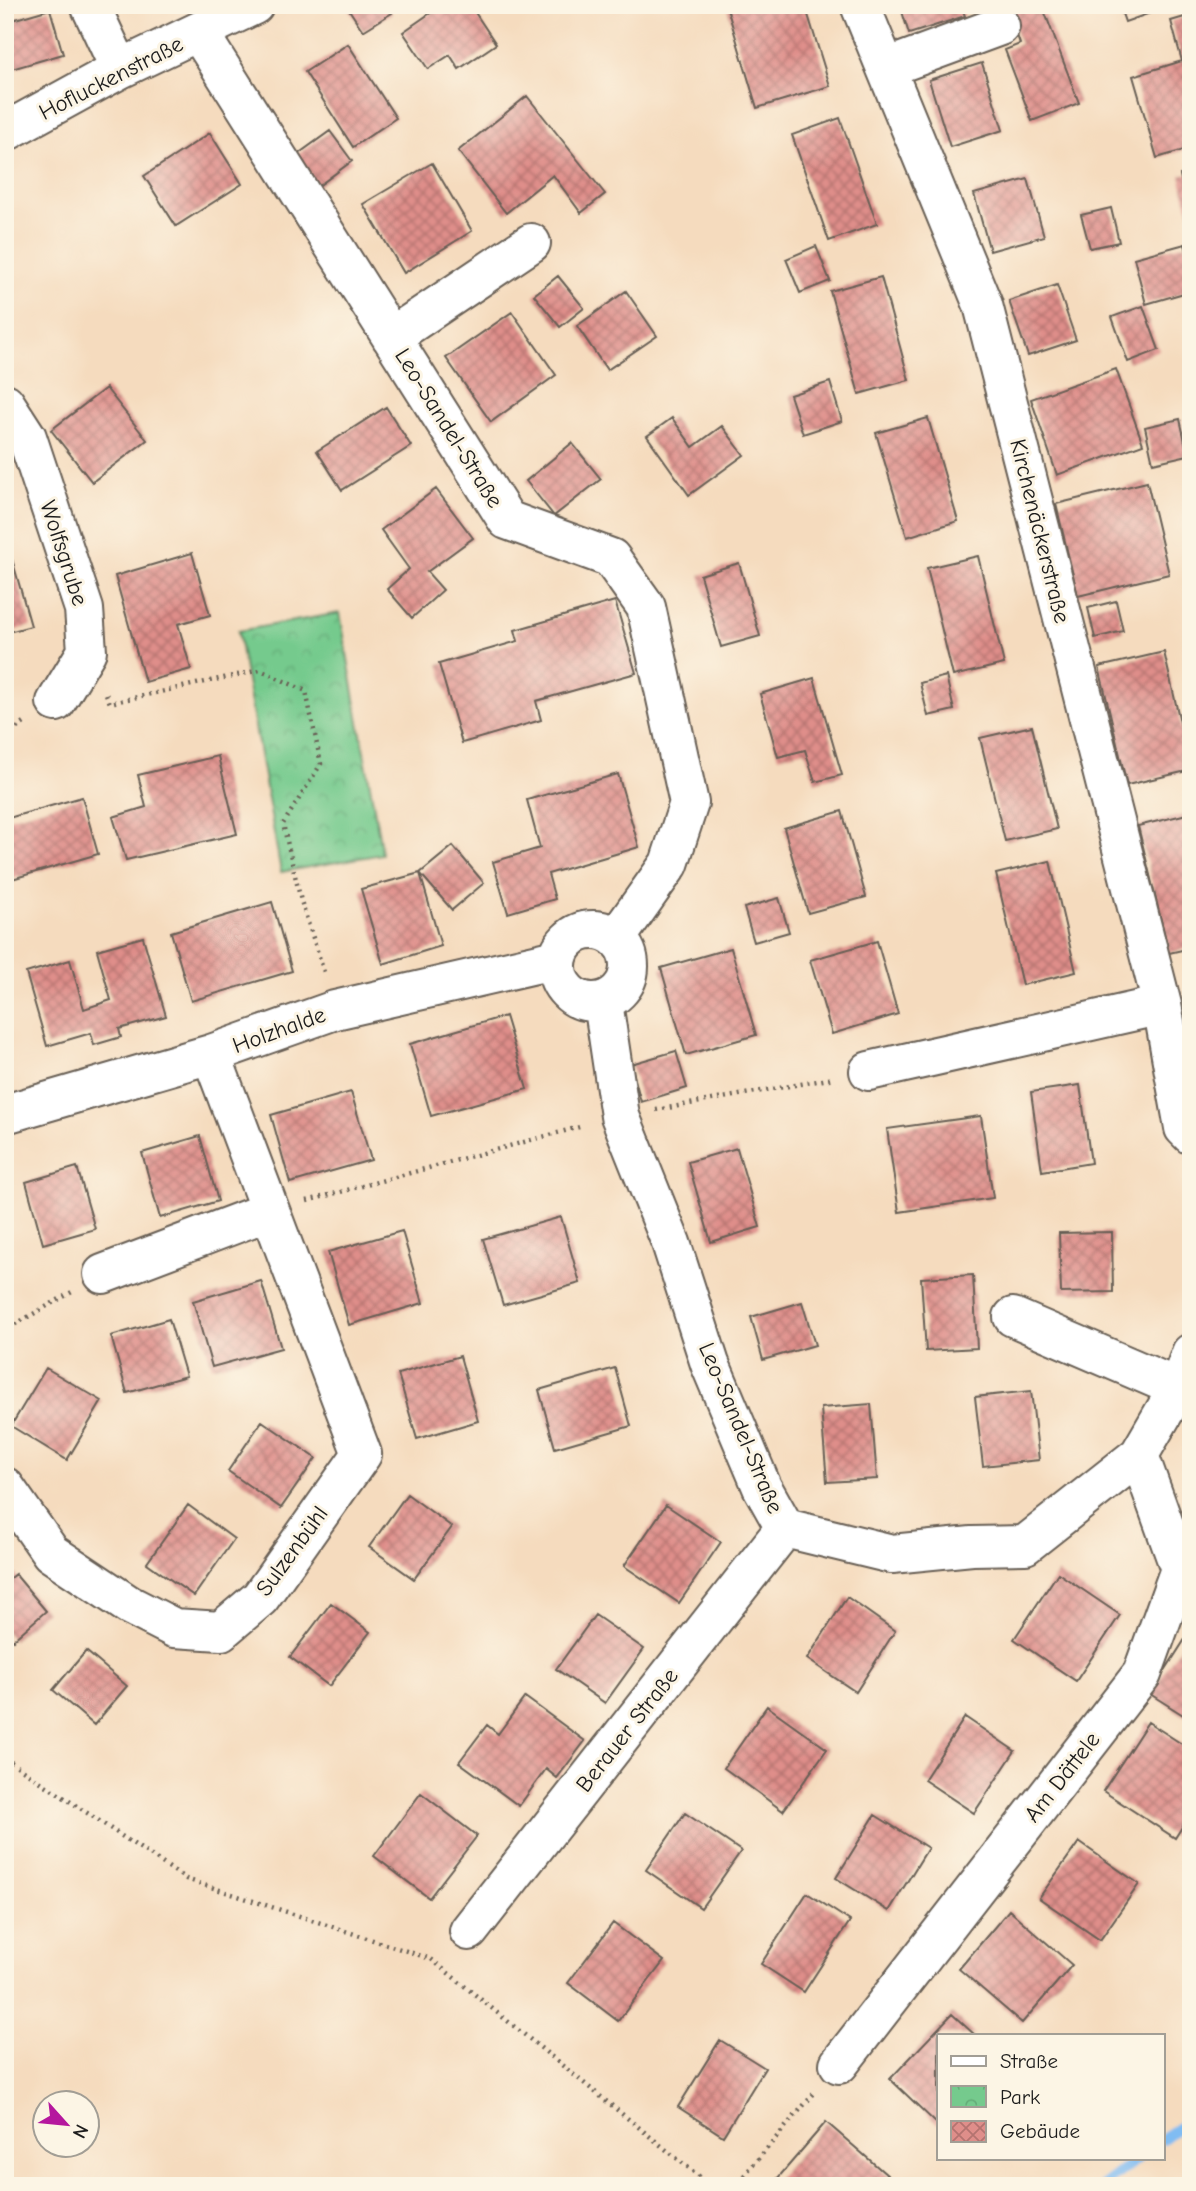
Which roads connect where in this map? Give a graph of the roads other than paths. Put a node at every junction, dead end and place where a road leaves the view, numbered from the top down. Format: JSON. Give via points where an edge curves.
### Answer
{"nodes":[{"id":1,"x":89,"y":5,"type":"edge"},
{"id":2,"x":254,"y":5,"type":"edge"},
{"id":3,"x":860,"y":5,"type":"edge"},
{"id":4,"x":1000,"y":26,"type":"dead end"},
{"id":5,"x":200,"y":33,"type":"junction"},
{"id":6,"x":886,"y":68,"type":"junction"},
{"id":7,"x":120,"y":69,"type":"junction"},
{"id":8,"x":5,"y":132,"type":"edge"},
{"id":9,"x":531,"y":243,"type":"dead end"},
{"id":10,"x":391,"y":337,"type":"junction"},
{"id":11,"x":5,"y":403,"type":"edge"},
{"id":12,"x":56,"y":702,"type":"dead end"},
{"id":13,"x":617,"y":937,"type":"junction"},
{"id":14,"x":557,"y":959,"type":"junction"},
{"id":15,"x":603,"y":1002,"type":"junction"},
{"id":16,"x":1162,"y":1004,"type":"junction"},
{"id":17,"x":211,"y":1054,"type":"junction"},
{"id":18,"x":869,"y":1071,"type":"road end"},
{"id":19,"x":5,"y":1114,"type":"edge"},
{"id":20,"x":1191,"y":1135,"type":"edge"},
{"id":21,"x":269,"y":1211,"type":"junction"},
{"id":22,"x":103,"y":1274,"type":"road end"},
{"id":23,"x":1013,"y":1317,"type":"dead end"},
{"id":24,"x":1184,"y":1371,"type":"edge"},
{"id":25,"x":1139,"y":1455,"type":"junction"},
{"id":26,"x":5,"y":1487,"type":"edge"},
{"id":27,"x":785,"y":1528,"type":"junction"},
{"id":28,"x":469,"y":1931,"type":"dead end"},
{"id":29,"x":839,"y":2064,"type":"road end"}],
"edges":[{"from":1,"to":7,"type":"street"},
{"from":2,"to":5,"type":"street","name":"Hofluckenstraße"},
{"from":3,"to":6,"type":"street","name":"Kirchenäckerstraße"},
{"from":4,"to":6,"type":"street"},
{"from":5,"to":7,"type":"street","name":"Hofluckenstraße"},
{"from":5,"to":10,"type":"street","name":"Leo-Sandel-Straße"},
{"from":6,"to":16,"type":"street","name":"Kirchenäckerstraße","via":[[983,305]]},
{"from":7,"to":8,"type":"street","name":"Hofluckenstraße"},
{"from":9,"to":10,"type":"street"},
{"from":10,"to":13,"type":"street","name":"Leo-Sandel-Straße","via":[[507,520],[611,558],[646,607],[690,803],[669,864]]},
{"from":11,"to":12,"type":"street","name":"Wolfsgrube","via":[[27,437],[83,609],[87,651]]},
{"from":13,"to":14,"type":"street","via":[[594,929],[579,932],[565,943]]},
{"from":13,"to":15,"type":"street","via":[[628,952],[629,976],[620,992]]},
{"from":14,"to":15,"type":"street","via":[[558,978],[570,995],[587,1003]]},
{"from":14,"to":17,"type":"street","name":"Holzhalde","via":[[335,1010]]},
{"from":15,"to":27,"type":"street","name":"Leo-Sandel-Straße","via":[[620,1116],[671,1243],[710,1364],[762,1487]]},
{"from":16,"to":18,"type":"street"},
{"from":16,"to":20,"type":"street","name":"Kirchenäckerstraße","via":[[1184,1128]]},
{"from":17,"to":19,"type":"street","name":"Holzhalde"},
{"from":17,"to":21,"type":"street","name":"Sulzenbühl"},
{"from":21,"to":22,"type":"street"},
{"from":21,"to":26,"type":"street","name":"Sulzenbühl","via":[[362,1454],[260,1598],[221,1631],[174,1628],[129,1605],[51,1553]]},
{"from":23,"to":24,"type":"street","name":"Leo-Sandel-Straße"},
{"from":24,"to":25,"type":"street","name":"Leo-Sandel-Straße"},
{"from":25,"to":27,"type":"street","name":"Leo-Sandel-Straße","via":[[1025,1545],[892,1554]]},
{"from":25,"to":29,"type":"street","name":"Am Dättele","via":[[1180,1569],[1142,1674]]},
{"from":27,"to":28,"type":"street","name":"Berauer Straße"}]}
